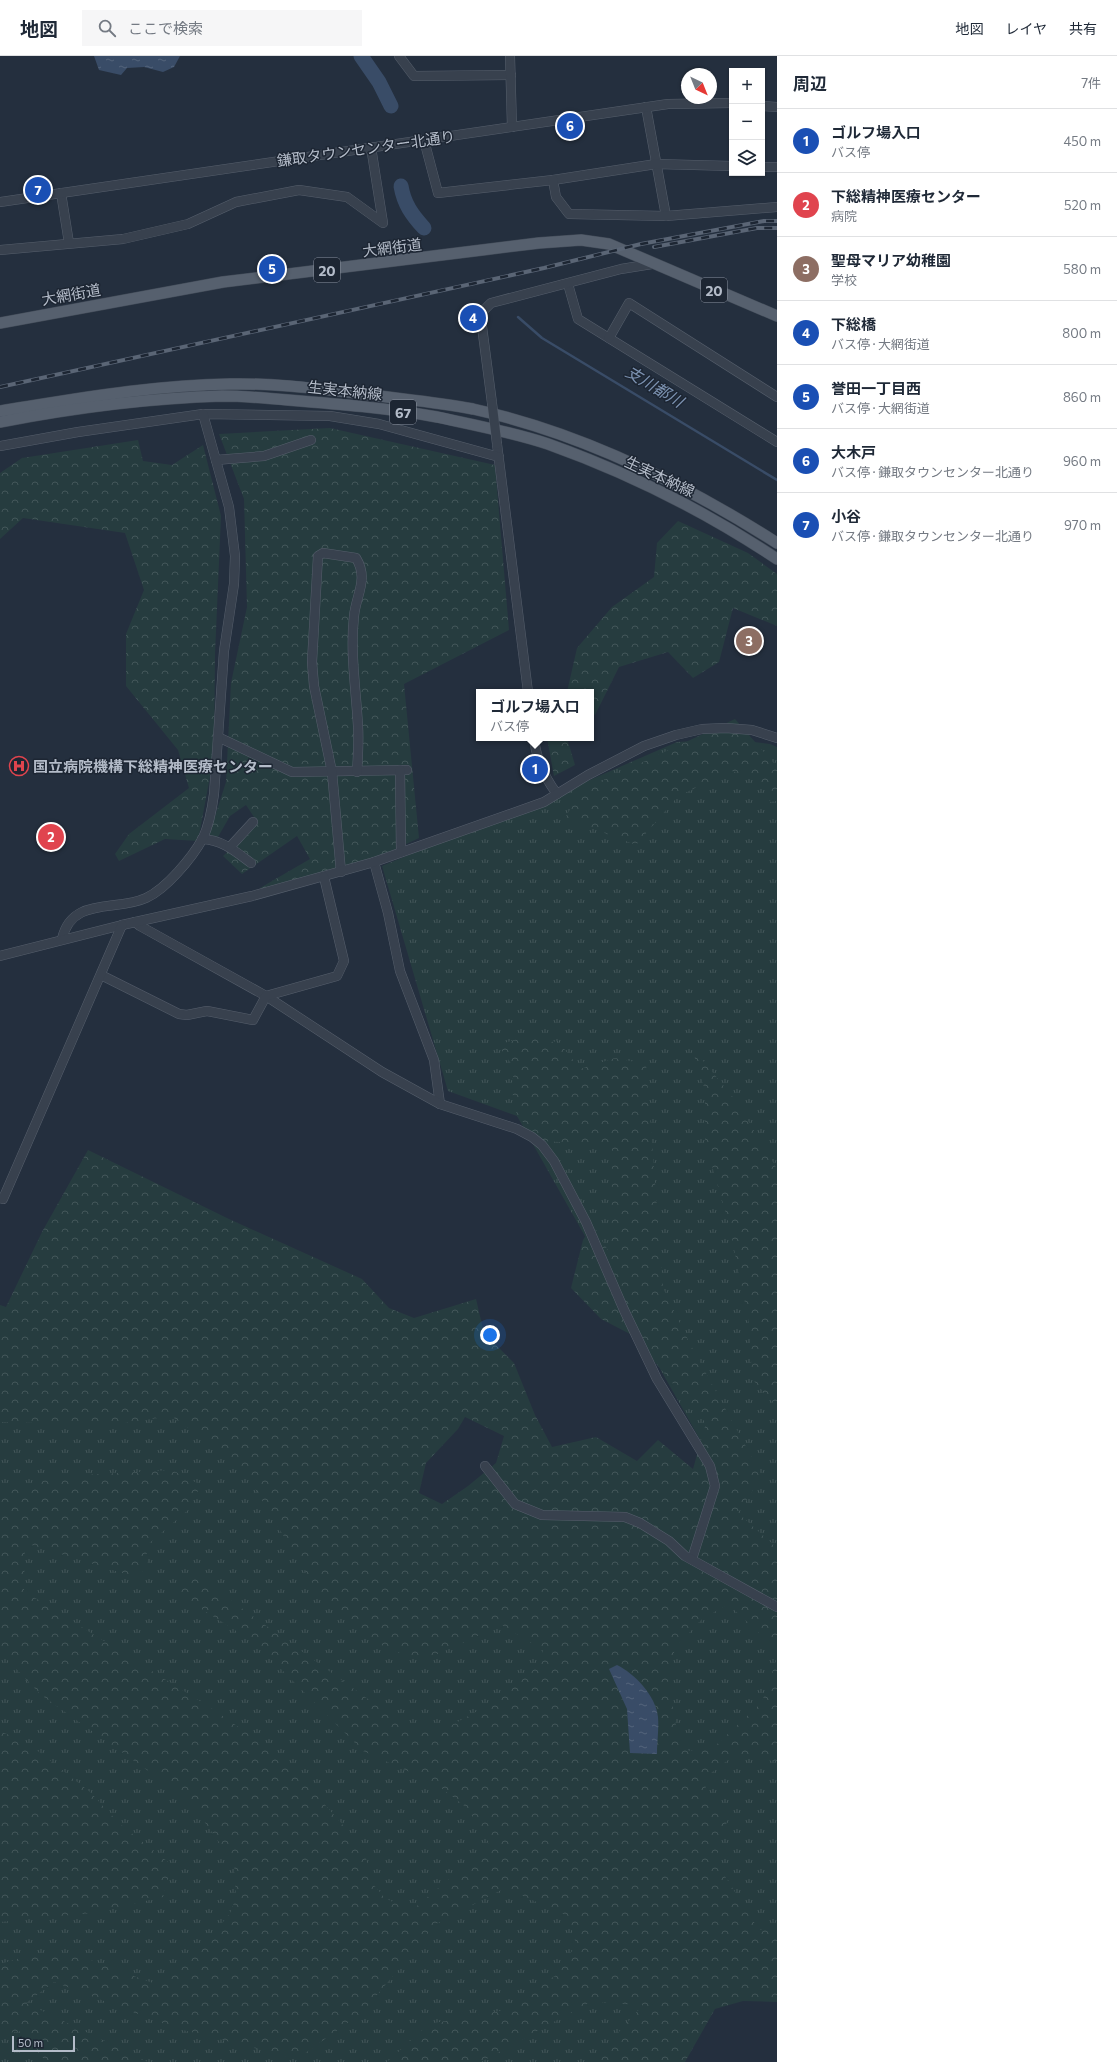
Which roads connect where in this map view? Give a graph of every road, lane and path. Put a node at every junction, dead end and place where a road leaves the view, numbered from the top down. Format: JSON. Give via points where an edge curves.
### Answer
{"nodes":[{"id":1,"x":399,"y":56,"type":"edge"},
{"id":2,"x":510,"y":56,"type":"edge"},
{"id":3,"x":511,"y":75,"type":"junction"},
{"id":4,"x":717,"y":98,"type":"edge"},
{"id":5,"x":729,"y":98,"type":"edge"},
{"id":6,"x":765,"y":100,"type":"edge"},
{"id":7,"x":681,"y":101,"type":"edge"},
{"id":8,"x":777,"y":101,"type":"edge"},
{"id":9,"x":729,"y":103,"type":"edge"},
{"id":10,"x":668,"y":104,"type":"junction"},
{"id":11,"x":765,"y":106,"type":"edge"},
{"id":12,"x":646,"y":107,"type":"junction"},
{"id":13,"x":777,"y":107,"type":"edge"},
{"id":14,"x":512,"y":127,"type":"junction"},
{"id":15,"x":424,"y":140,"type":"junction"},
{"id":16,"x":371,"y":147,"type":"junction"},
{"id":17,"x":656,"y":164,"type":"junction"},
{"id":18,"x":729,"y":166,"type":"edge"},
{"id":19,"x":765,"y":167,"type":"edge"},
{"id":20,"x":777,"y":167,"type":"edge"},
{"id":21,"x":553,"y":180,"type":"junction"},
{"id":22,"x":60,"y":193,"type":"junction"},
{"id":23,"x":0,"y":202,"type":"edge"},
{"id":24,"x":777,"y":207,"type":"edge"},
{"id":25,"x":666,"y":216,"type":"junction"},
{"id":26,"x":69,"y":243,"type":"junction"},
{"id":27,"x":0,"y":250,"type":"edge"},
{"id":28,"x":652,"y":264,"type":"junction"},
{"id":29,"x":568,"y":284,"type":"junction"},
{"id":30,"x":777,"y":316,"type":"edge"},
{"id":31,"x":0,"y":323,"type":"edge"},
{"id":32,"x":609,"y":338,"type":"junction"},
{"id":33,"x":777,"y":397,"type":"edge"},
{"id":34,"x":0,"y":411,"type":"edge"},
{"id":35,"x":203,"y":414,"type":"junction"},
{"id":36,"x":0,"y":422,"type":"edge"},
{"id":37,"x":311,"y":440,"type":"dead end"},
{"id":38,"x":777,"y":442,"type":"edge"},
{"id":39,"x":0,"y":446,"type":"edge"},
{"id":40,"x":498,"y":457,"type":"junction"},
{"id":41,"x":216,"y":460,"type":"junction"},
{"id":42,"x":777,"y":543,"type":"edge"},
{"id":43,"x":777,"y":559,"type":"edge"},
{"id":44,"x":528,"y":689,"type":"edge"},
{"id":45,"x":218,"y":737,"type":"junction"},
{"id":46,"x":777,"y":738,"type":"edge"},
{"id":47,"x":534,"y":741,"type":"edge"},
{"id":48,"x":332,"y":772,"type":"junction"},
{"id":49,"x":357,"y":772,"type":"junction"},
{"id":50,"x":556,"y":794,"type":"junction"},
{"id":51,"x":253,"y":822,"type":"dead end"},
{"id":52,"x":202,"y":839,"type":"junction"},
{"id":53,"x":230,"y":847,"type":"junction"},
{"id":54,"x":401,"y":852,"type":"junction"},
{"id":55,"x":374,"y":862,"type":"junction"},
{"id":56,"x":251,"y":864,"type":"dead end"},
{"id":57,"x":341,"y":872,"type":"junction"},
{"id":58,"x":324,"y":877,"type":"junction"},
{"id":59,"x":135,"y":922,"type":"junction"},
{"id":60,"x":122,"y":925,"type":"junction"},
{"id":61,"x":62,"y":939,"type":"junction"},
{"id":62,"x":0,"y":956,"type":"edge"},
{"id":63,"x":101,"y":975,"type":"junction"},
{"id":64,"x":266,"y":996,"type":"junction"},
{"id":65,"x":440,"y":1104,"type":"junction"},
{"id":66,"x":0,"y":1198,"type":"edge"},
{"id":67,"x":485,"y":1466,"type":"dead end"},
{"id":68,"x":692,"y":1559,"type":"junction"},
{"id":69,"x":777,"y":1607,"type":"edge"}],
"edges":[{"from":1,"to":3,"type":"street","via":[[414,76]]},
{"from":2,"to":3,"type":"street"},
{"from":3,"to":14,"type":"street"},
{"from":4,"to":5,"type":"street"},
{"from":6,"to":8,"type":"street"},
{"from":7,"to":10,"type":"street"},
{"from":9,"to":10,"type":"street","name":"鎌取タウンセンター北通り"},
{"from":10,"to":12,"type":"street","name":"鎌取タウンセンター北通り"},
{"from":11,"to":13,"type":"street"},
{"from":12,"to":14,"type":"street","name":"鎌取タウンセンター北通り"},
{"from":12,"to":17,"type":"street"},
{"from":14,"to":15,"type":"street","name":"鎌取タウンセンター北通り"},
{"from":15,"to":16,"type":"street","name":"鎌取タウンセンター北通り"},
{"from":15,"to":21,"type":"street","via":[[438,193]]},
{"from":16,"to":22,"type":"street","name":"鎌取タウンセンター北通り"},
{"from":16,"to":26,"type":"street","via":[[382,224],[348,197],[299,190],[236,202],[188,224],[124,239]]},
{"from":17,"to":18,"type":"street"},
{"from":17,"to":21,"type":"street"},
{"from":17,"to":25,"type":"street"},
{"from":19,"to":20,"type":"street"},
{"from":21,"to":25,"type":"street","via":[[556,197],[569,214]]},
{"from":22,"to":23,"type":"street","name":"鎌取タウンセンター北通り"},
{"from":22,"to":26,"type":"street"},
{"from":24,"to":25,"type":"street"},
{"from":26,"to":27,"type":"street"},
{"from":28,"to":29,"type":"street","via":[[621,269]]},
{"from":28,"to":30,"type":"main road","name":"大網街道","number":"20"},
{"from":28,"to":31,"type":"main road","name":"大網街道","number":"20","via":[[625,249],[609,244],[563,240],[222,282]]},
{"from":29,"to":32,"type":"street","via":[[578,319]]},
{"from":29,"to":40,"type":"street","bridge":true,"via":[[491,303],[483,311]]},
{"from":32,"to":33,"type":"street","via":[[630,303]]},
{"from":32,"to":38,"type":"street"},
{"from":34,"to":42,"type":"main road","name":"生実本納線","number":"67","via":[[136,391],[229,384],[298,387],[450,405],[502,416],[575,439],[615,455],[698,496]]},
{"from":35,"to":39,"type":"street"},
{"from":35,"to":40,"type":"street","via":[[330,416],[379,424]]},
{"from":35,"to":41,"type":"street"},
{"from":36,"to":43,"type":"main road","name":"生実本納線","number":"67","via":[[112,405],[222,396],[315,401],[421,414],[502,431],[547,444],[604,466],[678,499]]},
{"from":37,"to":41,"type":"street","via":[[264,456]]},
{"from":40,"to":44,"type":"street"},
{"from":41,"to":45,"type":"street","via":[[229,507],[235,556],[224,651]]},
{"from":45,"to":48,"type":"street","via":[[292,772]]},
{"from":45,"to":52,"type":"street","via":[[212,813]]},
{"from":46,"to":50,"type":"street","via":[[752,730],[726,728],[702,729],[676,735],[644,746]]},
{"from":47,"to":50,"type":"street","via":[[548,782]]},
{"from":48,"to":49,"type":"street"},
{"from":48,"to":49,"type":"street","via":[[314,686],[312,662],[318,556],[324,553],[356,558],[362,567],[363,579],[355,607],[351,639],[358,727]]},
{"from":48,"to":57,"type":"street"},
{"from":49,"to":54,"type":"street","via":[[404,770]]},
{"from":50,"to":54,"type":"street","via":[[544,802]]},
{"from":51,"to":53,"type":"street"},
{"from":52,"to":53,"type":"street","via":[[215,839]]},
{"from":52,"to":61,"type":"street","via":[[182,867],[162,887],[146,898],[89,909],[73,917],[65,927]]},
{"from":53,"to":56,"type":"street"},
{"from":54,"to":55,"type":"street"},
{"from":55,"to":57,"type":"street"},
{"from":55,"to":65,"type":"street","via":[[400,971],[434,1060]]},
{"from":57,"to":58,"type":"street"},
{"from":58,"to":59,"type":"street"},
{"from":58,"to":64,"type":"street","via":[[344,961],[337,976]]},
{"from":59,"to":60,"type":"street"},
{"from":59,"to":64,"type":"street"},
{"from":60,"to":61,"type":"street"},
{"from":60,"to":63,"type":"street"},
{"from":61,"to":62,"type":"street"},
{"from":63,"to":64,"type":"street","via":[[179,1014],[206,1011],[253,1020]]},
{"from":63,"to":66,"type":"street","via":[[3,1199]]},
{"from":64,"to":65,"type":"street","via":[[382,1072]]},
{"from":65,"to":68,"type":"street","via":[[517,1129],[542,1145],[554,1161],[586,1222],[657,1379],[710,1466],[715,1486]]},
{"from":67,"to":68,"type":"street","via":[[515,1504],[528,1510],[542,1515],[625,1517],[669,1541]]},
{"from":68,"to":69,"type":"street"}]}
